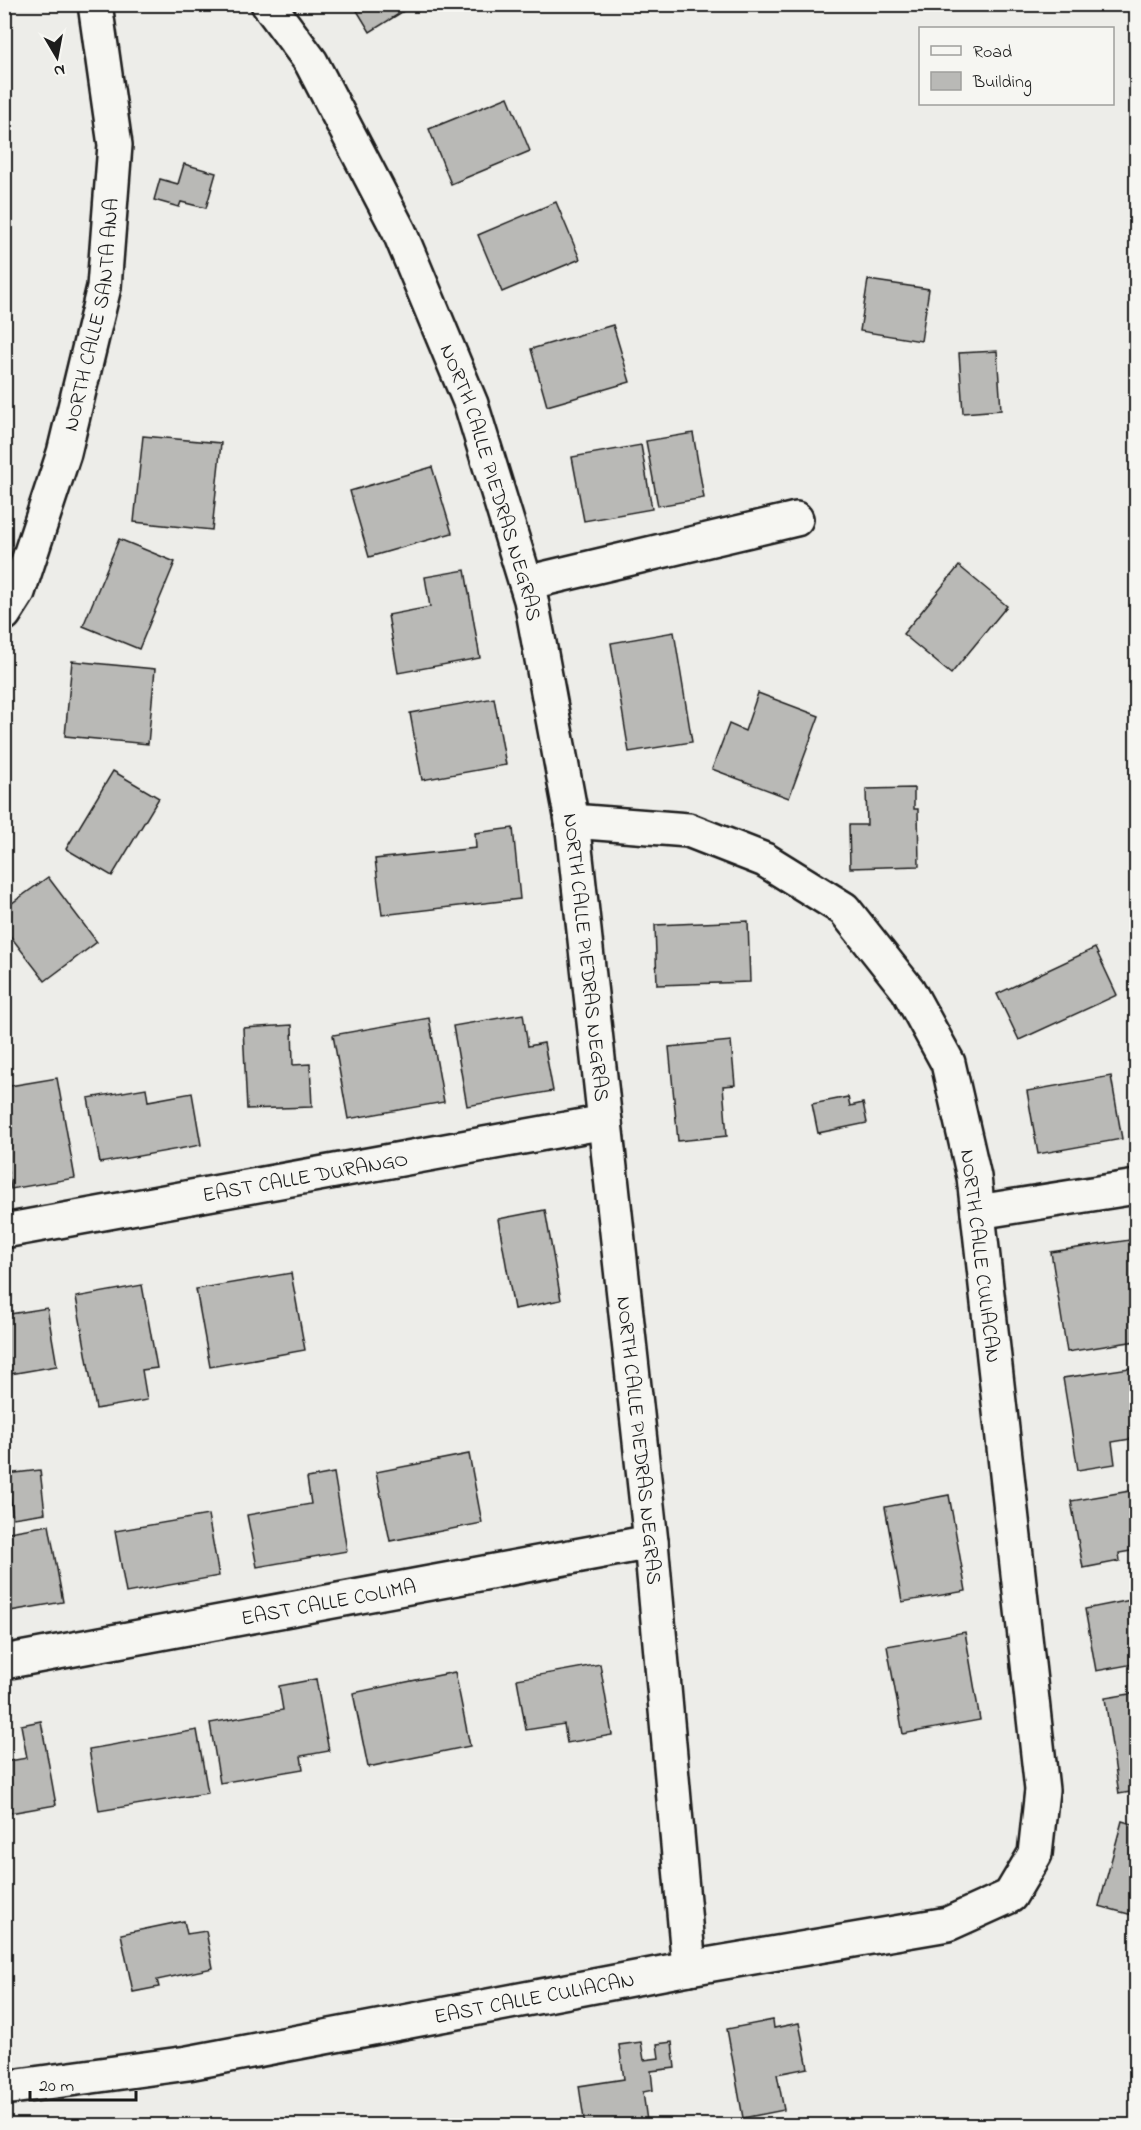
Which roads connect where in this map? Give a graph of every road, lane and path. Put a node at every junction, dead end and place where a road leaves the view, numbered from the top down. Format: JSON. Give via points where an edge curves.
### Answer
{"nodes":[{"id":1,"x":95,"y":4,"type":"edge"},
{"id":2,"x":268,"y":4,"type":"edge"},
{"id":3,"x":796,"y":519,"type":"dead end"},
{"id":4,"x":526,"y":584,"type":"junction"},
{"id":5,"x":4,"y":614,"type":"edge"},
{"id":6,"x":572,"y":821,"type":"junction"},
{"id":7,"x":605,"y":1122,"type":"junction"},
{"id":8,"x":1137,"y":1187,"type":"edge"},
{"id":9,"x":978,"y":1212,"type":"junction"},
{"id":10,"x":4,"y":1231,"type":"edge"},
{"id":11,"x":651,"y":1542,"type":"junction"},
{"id":12,"x":4,"y":1662,"type":"edge"},
{"id":13,"x":1035,"y":1854,"type":"joint"},
{"id":14,"x":689,"y":1968,"type":"junction"},
{"id":15,"x":4,"y":2088,"type":"edge"}],
"edges":[{"from":1,"to":5,"type":"street","name":"NORTH CALLE SANTA ANA","via":[[115,145],[104,288],[64,453],[18,592]]},
{"from":2,"to":4,"type":"street","name":"NORTH CALLE PIEDRAS NEGRAS","via":[[311,62],[399,231],[471,404]]},
{"from":3,"to":4,"type":"street"},
{"from":4,"to":6,"type":"street","name":"NORTH CALLE PIEDRAS NEGRAS"},
{"from":6,"to":7,"type":"street","name":"NORTH CALLE PIEDRAS NEGRAS"},
{"from":6,"to":9,"type":"street","name":"NORTH CALLE CULIACAN","via":[[688,830],[765,861],[844,909],[908,990],[948,1063]]},
{"from":7,"to":10,"type":"street","name":"EAST CALLE DURANGO"},
{"from":7,"to":11,"type":"street","name":"NORTH CALLE PIEDRAS NEGRAS"},
{"from":8,"to":9,"type":"street"},
{"from":9,"to":13,"type":"street","name":"NORTH CALLE CULIACAN","via":[[1042,1790]]},
{"from":11,"to":12,"type":"street","name":"EAST CALLE COLIMA"},
{"from":11,"to":14,"type":"street","name":"NORTH CALLE PIEDRAS NEGRAS"},
{"from":13,"to":14,"type":"street","name":"EAST CALLE CULIACAN","via":[[1010,1896],[948,1924]]},
{"from":14,"to":15,"type":"street","name":"EAST CALLE CULIACAN","via":[[188,2063]]}]}
